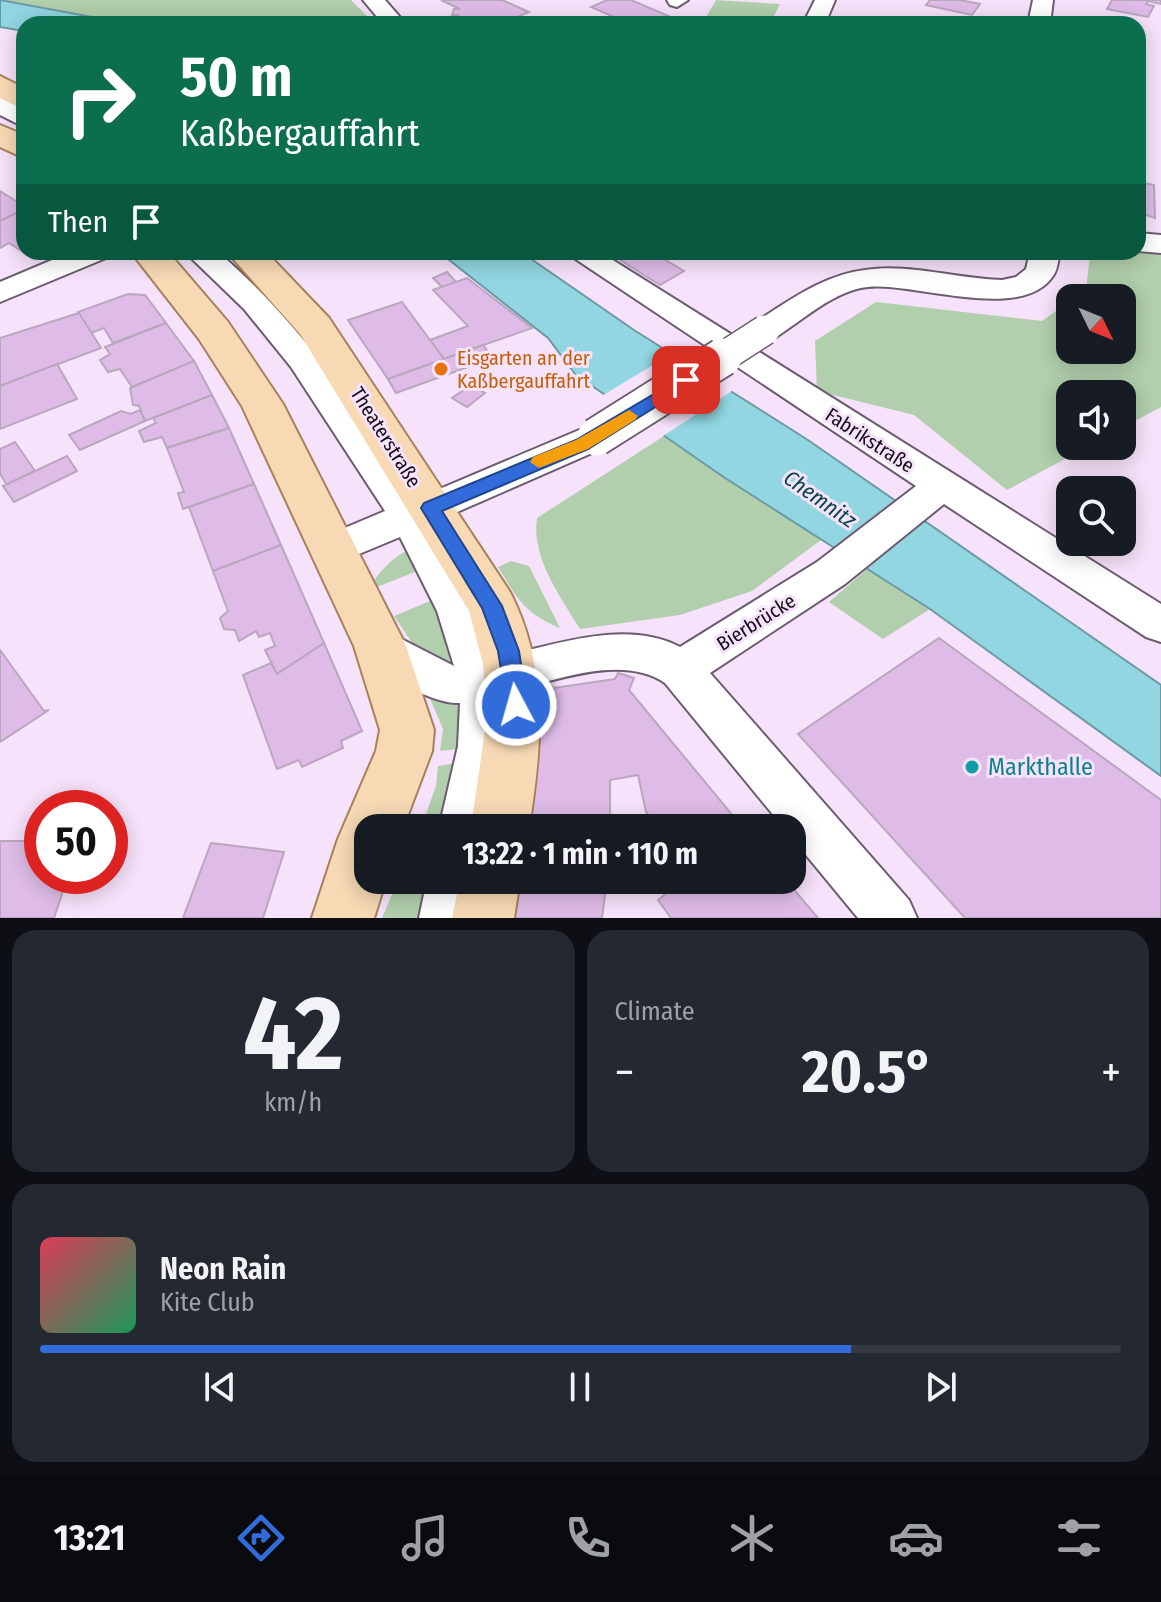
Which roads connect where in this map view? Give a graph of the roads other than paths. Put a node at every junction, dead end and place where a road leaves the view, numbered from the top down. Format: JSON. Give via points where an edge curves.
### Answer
{"nodes":[{"id":1,"x":373,"y":0,"type":"edge"},
{"id":2,"x":388,"y":16,"type":"edge"},
{"id":3,"x":77,"y":260,"type":"edge"},
{"id":4,"x":156,"y":260,"type":"edge"},
{"id":5,"x":209,"y":260,"type":"edge"},
{"id":6,"x":254,"y":260,"type":"edge"},
{"id":7,"x":592,"y":260,"type":"edge"},
{"id":8,"x":1045,"y":260,"type":"edge"},
{"id":9,"x":0,"y":293,"type":"edge"},
{"id":10,"x":931,"y":493,"type":"junction"},
{"id":11,"x":419,"y":513,"type":"junction"},
{"id":12,"x":335,"y":549,"type":"junction"},
{"id":13,"x":1161,"y":625,"type":"edge"},
{"id":14,"x":380,"y":646,"type":"junction"},
{"id":15,"x":680,"y":670,"type":"junction"},
{"id":16,"x":496,"y":677,"type":"junction"},
{"id":17,"x":379,"y":814,"type":"edge"},
{"id":18,"x":466,"y":814,"type":"edge"},
{"id":19,"x":502,"y":814,"type":"edge"},
{"id":20,"x":354,"y":883,"type":"edge"},
{"id":21,"x":449,"y":894,"type":"edge"},
{"id":22,"x":487,"y":894,"type":"edge"},
{"id":23,"x":343,"y":918,"type":"edge"},
{"id":24,"x":445,"y":918,"type":"edge"},
{"id":25,"x":483,"y":918,"type":"edge"},
{"id":26,"x":891,"y":918,"type":"edge"}],
"edges":[{"from":1,"to":2,"type":"street"},
{"from":3,"to":9,"type":"street"},
{"from":4,"to":12,"type":"main road","via":[[214,331],[262,404]]},
{"from":5,"to":11,"type":"street","via":[[251,298],[301,356]]},
{"from":6,"to":11,"type":"main road","name":"Theaterstraße","via":[[315,327]]},
{"from":7,"to":10,"type":"street","name":"Fabrikstraße"},
{"from":8,"to":11,"type":"street","bridge":true,"via":[[1039,279],[1021,289],[995,291],[902,278],[869,278],[840,286],[596,437]]},
{"from":10,"to":13,"type":"street","name":"Fabrikstraße"},
{"from":10,"to":15,"type":"street","name":"Bierbrücke","via":[[831,573]]},
{"from":11,"to":12,"type":"street"},
{"from":11,"to":16,"type":"main road","name":"Theaterstraße","via":[[492,606]]},
{"from":12,"to":14,"type":"main road"},
{"from":14,"to":16,"type":"street","via":[[436,680],[455,685]]},
{"from":14,"to":17,"type":"main road","via":[[407,730]]},
{"from":15,"to":16,"type":"street","via":[[649,654],[632,653]]},
{"from":15,"to":26,"type":"street"},
{"from":16,"to":18,"type":"street","via":[[482,698],[480,747]]},
{"from":16,"to":19,"type":"main road","name":"Theaterstraße","via":[[515,731]]},
{"from":20,"to":23,"type":"main road"},
{"from":21,"to":24,"type":"street"},
{"from":22,"to":25,"type":"main road"}]}
